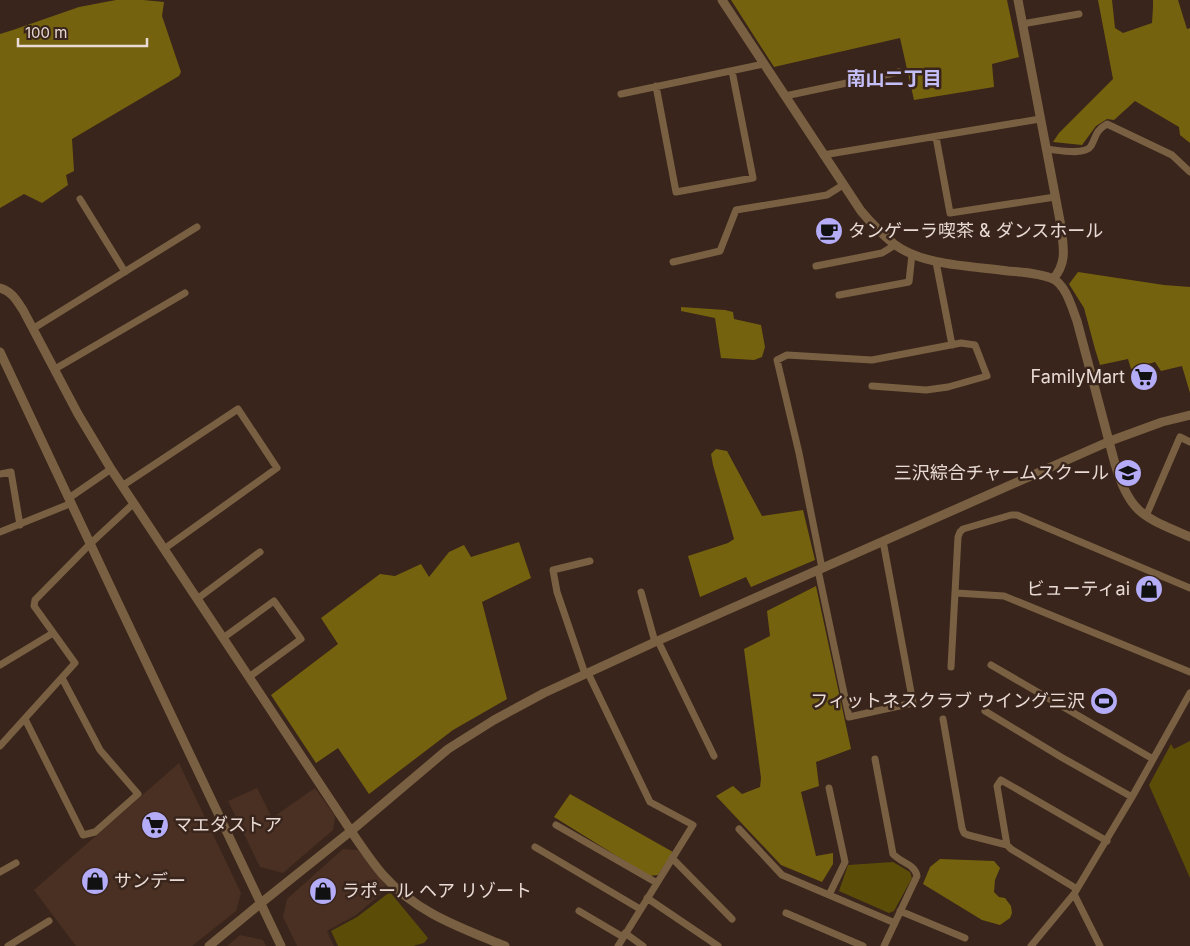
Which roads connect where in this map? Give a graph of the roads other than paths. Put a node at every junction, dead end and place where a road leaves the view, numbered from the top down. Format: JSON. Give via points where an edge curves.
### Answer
{"nodes":[{"id":1,"x":722,"y":0,"type":"edge"},
{"id":2,"x":1018,"y":0,"type":"edge"},
{"id":3,"x":1079,"y":14,"type":"dead end"},
{"id":4,"x":1022,"y":24,"type":"junction"},
{"id":5,"x":764,"y":64,"type":"junction"},
{"id":6,"x":732,"y":71,"type":"junction"},
{"id":7,"x":899,"y":72,"type":"dead end"},
{"id":8,"x":656,"y":86,"type":"junction"},
{"id":9,"x":621,"y":94,"type":"dead end"},
{"id":10,"x":785,"y":96,"type":"junction"},
{"id":11,"x":1040,"y":119,"type":"junction"},
{"id":12,"x":936,"y":137,"type":"junction"},
{"id":13,"x":1046,"y":149,"type":"junction"},
{"id":14,"x":824,"y":156,"type":"junction"},
{"id":15,"x":1190,"y":172,"type":"edge"},
{"id":16,"x":843,"y":184,"type":"junction"},
{"id":17,"x":1055,"y":197,"type":"junction"},
{"id":18,"x":80,"y":199,"type":"dead end"},
{"id":19,"x":197,"y":227,"type":"dead end"},
{"id":20,"x":895,"y":245,"type":"junction"},
{"id":21,"x":912,"y":254,"type":"junction"},
{"id":22,"x":673,"y":262,"type":"dead end"},
{"id":23,"x":936,"y":262,"type":"junction"},
{"id":24,"x":816,"y":266,"type":"dead end"},
{"id":25,"x":125,"y":272,"type":"junction"},
{"id":26,"x":1054,"y":279,"type":"junction"},
{"id":27,"x":0,"y":288,"type":"edge"},
{"id":28,"x":185,"y":294,"type":"dead end"},
{"id":29,"x":839,"y":294,"type":"dead end"},
{"id":30,"x":34,"y":328,"type":"junction"},
{"id":31,"x":952,"y":345,"type":"junction"},
{"id":32,"x":0,"y":352,"type":"edge"},
{"id":33,"x":55,"y":370,"type":"junction"},
{"id":34,"x":872,"y":386,"type":"dead end"},
{"id":35,"x":1190,"y":415,"type":"edge"},
{"id":36,"x":1110,"y":441,"type":"junction"},
{"id":37,"x":1190,"y":442,"type":"edge"},
{"id":38,"x":111,"y":469,"type":"junction"},
{"id":39,"x":0,"y":474,"type":"edge"},
{"id":40,"x":122,"y":486,"type":"junction"},
{"id":41,"x":70,"y":500,"type":"junction"},
{"id":42,"x":134,"y":503,"type":"junction"},
{"id":43,"x":1146,"y":516,"type":"junction"},
{"id":44,"x":20,"y":525,"type":"junction"},
{"id":45,"x":0,"y":532,"type":"edge"},
{"id":46,"x":1190,"y":537,"type":"edge"},
{"id":47,"x":883,"y":541,"type":"junction"},
{"id":48,"x":90,"y":544,"type":"junction"},
{"id":49,"x":164,"y":550,"type":"junction"},
{"id":50,"x":260,"y":552,"type":"dead end"},
{"id":51,"x":590,"y":561,"type":"dead end"},
{"id":52,"x":820,"y":569,"type":"junction"},
{"id":53,"x":1190,"y":588,"type":"edge"},
{"id":54,"x":641,"y":592,"type":"dead end"},
{"id":55,"x":956,"y":593,"type":"junction"},
{"id":56,"x":197,"y":599,"type":"junction"},
{"id":57,"x":53,"y":633,"type":"junction"},
{"id":58,"x":223,"y":638,"type":"junction"},
{"id":59,"x":656,"y":642,"type":"junction"},
{"id":60,"x":0,"y":665,"type":"edge"},
{"id":61,"x":991,"y":665,"type":"dead end"},
{"id":62,"x":951,"y":667,"type":"dead end"},
{"id":63,"x":1190,"y":672,"type":"edge"},
{"id":64,"x":587,"y":673,"type":"junction"},
{"id":65,"x":249,"y":677,"type":"junction"},
{"id":66,"x":62,"y":678,"type":"junction"},
{"id":67,"x":1190,"y":693,"type":"edge"},
{"id":68,"x":985,"y":711,"type":"dead end"},
{"id":69,"x":25,"y":719,"type":"junction"},
{"id":70,"x":943,"y":719,"type":"dead end"},
{"id":71,"x":0,"y":746,"type":"edge"},
{"id":72,"x":714,"y":756,"type":"dead end"},
{"id":73,"x":875,"y":759,"type":"dead end"},
{"id":74,"x":1153,"y":759,"type":"junction"},
{"id":75,"x":829,"y":788,"type":"dead end"},
{"id":76,"x":1132,"y":797,"type":"junction"},
{"id":77,"x":556,"y":825,"type":"dead end"},
{"id":78,"x":739,"y":829,"type":"dead end"},
{"id":79,"x":351,"y":831,"type":"junction"},
{"id":80,"x":1106,"y":842,"type":"junction"},
{"id":81,"x":1008,"y":845,"type":"junction"},
{"id":82,"x":535,"y":847,"type":"dead end"},
{"id":83,"x":672,"y":858,"type":"junction"},
{"id":84,"x":16,"y":863,"type":"dead end"},
{"id":85,"x":0,"y":872,"type":"edge"},
{"id":86,"x":657,"y":883,"type":"junction"},
{"id":87,"x":1076,"y":892,"type":"junction"},
{"id":88,"x":829,"y":895,"type":"junction"},
{"id":89,"x":647,"y":898,"type":"junction"},
{"id":90,"x":261,"y":903,"type":"junction"},
{"id":91,"x":640,"y":909,"type":"junction"},
{"id":92,"x":579,"y":911,"type":"dead end"},
{"id":93,"x":900,"y":911,"type":"junction"},
{"id":94,"x":786,"y":913,"type":"dead end"},
{"id":95,"x":732,"y":919,"type":"dead end"},
{"id":96,"x":49,"y":921,"type":"dead end"},
{"id":97,"x":895,"y":923,"type":"junction"},
{"id":98,"x":624,"y":935,"type":"junction"},
{"id":99,"x":965,"y":938,"type":"dead end"},
{"id":100,"x":8,"y":946,"type":"edge"},
{"id":101,"x":209,"y":946,"type":"edge"},
{"id":102,"x":281,"y":946,"type":"edge"},
{"id":103,"x":505,"y":946,"type":"edge"},
{"id":104,"x":618,"y":946,"type":"edge"},
{"id":105,"x":643,"y":946,"type":"edge"},
{"id":106,"x":718,"y":946,"type":"edge"},
{"id":107,"x":863,"y":946,"type":"edge"},
{"id":108,"x":884,"y":946,"type":"edge"},
{"id":109,"x":1031,"y":946,"type":"edge"},
{"id":110,"x":1100,"y":946,"type":"edge"}],
"edges":[{"from":1,"to":5,"type":"street"},
{"from":2,"to":4,"type":"street"},
{"from":3,"to":4,"type":"street"},
{"from":4,"to":11,"type":"street"},
{"from":5,"to":6,"type":"street"},
{"from":5,"to":10,"type":"street"},
{"from":6,"to":8,"type":"street"},
{"from":6,"to":8,"type":"street","via":[[753,178],[676,192]]},
{"from":7,"to":10,"type":"street"},
{"from":8,"to":9,"type":"street"},
{"from":10,"to":14,"type":"street"},
{"from":11,"to":12,"type":"street"},
{"from":11,"to":13,"type":"street"},
{"from":12,"to":14,"type":"street"},
{"from":12,"to":17,"type":"street","via":[[950,213]]},
{"from":13,"to":15,"type":"street","via":[[1084,152],[1090,149],[1099,129],[1107,124],[1172,155]]},
{"from":13,"to":17,"type":"street"},
{"from":14,"to":16,"type":"street"},
{"from":16,"to":20,"type":"street","via":[[861,211]]},
{"from":16,"to":22,"type":"street","via":[[827,195],[736,210],[720,251]]},
{"from":17,"to":26,"type":"street","via":[[1064,262]]},
{"from":18,"to":25,"type":"street"},
{"from":19,"to":25,"type":"street"},
{"from":20,"to":21,"type":"street"},
{"from":20,"to":24,"type":"street","via":[[882,253]]},
{"from":21,"to":23,"type":"street"},
{"from":21,"to":29,"type":"street","via":[[909,282]]},
{"from":23,"to":26,"type":"street"},
{"from":23,"to":31,"type":"street"},
{"from":25,"to":30,"type":"street"},
{"from":26,"to":36,"type":"street","via":[[1062,287],[1077,321]]},
{"from":27,"to":30,"type":"street","via":[[13,295]]},
{"from":28,"to":33,"type":"street"},
{"from":30,"to":33,"type":"street"},
{"from":31,"to":34,"type":"street","via":[[974,345],[987,376],[926,390]]},
{"from":31,"to":52,"type":"street","via":[[872,360],[786,355],[777,360],[799,453]]},
{"from":32,"to":41,"type":"street"},
{"from":33,"to":38,"type":"street"},
{"from":35,"to":36,"type":"street"},
{"from":36,"to":43,"type":"street","via":[[1120,482],[1138,510]]},
{"from":36,"to":47,"type":"street"},
{"from":37,"to":43,"type":"street","via":[[1180,437]]},
{"from":38,"to":40,"type":"street"},
{"from":38,"to":41,"type":"street"},
{"from":39,"to":44,"type":"street","via":[[11,472]]},
{"from":40,"to":42,"type":"street"},
{"from":40,"to":49,"type":"street","via":[[238,410],[277,468]]},
{"from":41,"to":44,"type":"street"},
{"from":41,"to":48,"type":"street"},
{"from":42,"to":48,"type":"street"},
{"from":42,"to":49,"type":"street"},
{"from":43,"to":46,"type":"street"},
{"from":44,"to":45,"type":"street"},
{"from":47,"to":52,"type":"street"},
{"from":47,"to":52,"type":"street","via":[[913,703],[849,717]]},
{"from":48,"to":57,"type":"street","via":[[35,600],[34,606]]},
{"from":48,"to":90,"type":"street"},
{"from":49,"to":56,"type":"street"},
{"from":50,"to":56,"type":"street"},
{"from":51,"to":64,"type":"street","via":[[553,570],[557,592]]},
{"from":52,"to":59,"type":"street"},
{"from":53,"to":55,"type":"street","via":[[1011,514],[960,532]]},
{"from":54,"to":59,"type":"street"},
{"from":55,"to":62,"type":"street"},
{"from":55,"to":63,"type":"street","via":[[1004,596]]},
{"from":56,"to":58,"type":"street"},
{"from":57,"to":60,"type":"street"},
{"from":57,"to":66,"type":"street","via":[[75,663]]},
{"from":58,"to":65,"type":"street"},
{"from":58,"to":65,"type":"street","via":[[274,601],[301,639]]},
{"from":59,"to":64,"type":"street"},
{"from":59,"to":72,"type":"street"},
{"from":61,"to":74,"type":"street"},
{"from":64,"to":79,"type":"street","via":[[494,720],[448,748]]},
{"from":64,"to":83,"type":"street","via":[[650,802],[693,825]]},
{"from":65,"to":79,"type":"street"},
{"from":66,"to":69,"type":"street"},
{"from":66,"to":69,"type":"street","via":[[100,750],[138,794],[95,832],[83,835]]},
{"from":67,"to":74,"type":"street"},
{"from":68,"to":76,"type":"street"},
{"from":69,"to":71,"type":"street"},
{"from":70,"to":81,"type":"street","via":[[964,833]]},
{"from":73,"to":93,"type":"street","via":[[893,854],[914,868],[917,876]]},
{"from":74,"to":76,"type":"street"},
{"from":75,"to":88,"type":"street","via":[[845,862]]},
{"from":76,"to":80,"type":"street"},
{"from":77,"to":86,"type":"street"},
{"from":78,"to":88,"type":"street","via":[[782,874]]},
{"from":79,"to":90,"type":"street"},
{"from":79,"to":103,"type":"street","via":[[382,874],[412,901],[441,919]]},
{"from":80,"to":81,"type":"street","via":[[1001,780],[997,786]]},
{"from":80,"to":87,"type":"street"},
{"from":81,"to":87,"type":"street"},
{"from":82,"to":91,"type":"street"},
{"from":83,"to":86,"type":"street"},
{"from":83,"to":95,"type":"street"},
{"from":84,"to":85,"type":"street"},
{"from":86,"to":89,"type":"street"},
{"from":87,"to":109,"type":"street"},
{"from":87,"to":110,"type":"street"},
{"from":88,"to":97,"type":"street"},
{"from":89,"to":91,"type":"street"},
{"from":89,"to":106,"type":"street"},
{"from":90,"to":101,"type":"street"},
{"from":90,"to":102,"type":"street"},
{"from":91,"to":98,"type":"street"},
{"from":92,"to":98,"type":"street"},
{"from":93,"to":97,"type":"street"},
{"from":93,"to":99,"type":"street"},
{"from":94,"to":107,"type":"street"},
{"from":96,"to":100,"type":"street"},
{"from":97,"to":108,"type":"street"},
{"from":98,"to":104,"type":"street"},
{"from":98,"to":105,"type":"street"}]}
